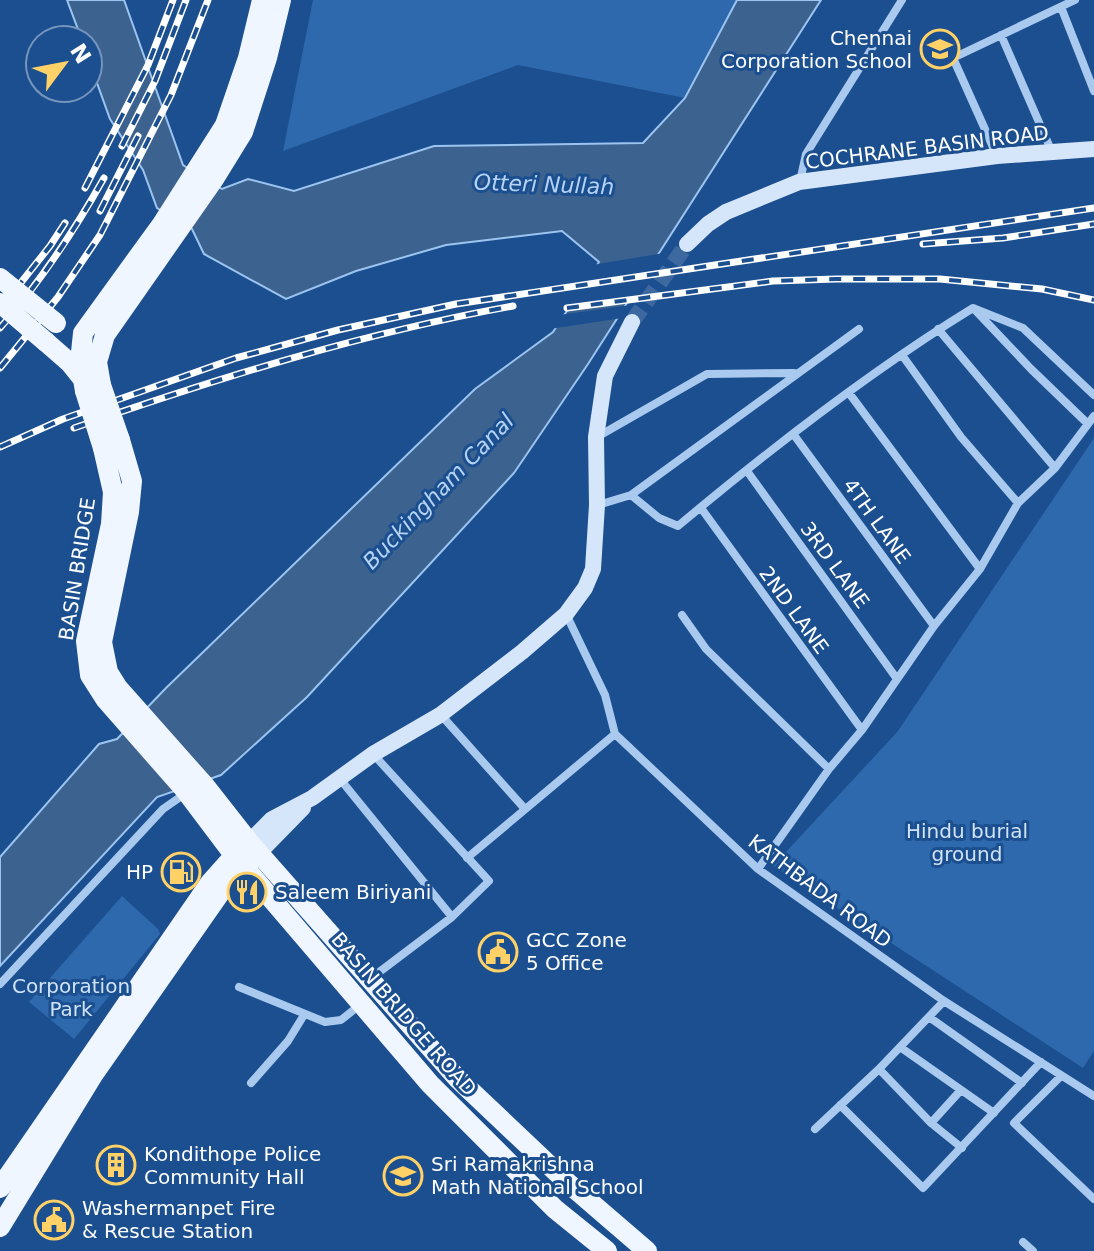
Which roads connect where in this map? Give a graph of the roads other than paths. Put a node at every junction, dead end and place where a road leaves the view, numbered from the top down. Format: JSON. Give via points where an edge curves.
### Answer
{"nodes":[{"id":1,"x":262,"y":0,"type":"edge"},
{"id":2,"x":281,"y":0,"type":"edge"},
{"id":3,"x":902,"y":0,"type":"edge"},
{"id":4,"x":1075,"y":0,"type":"edge"},
{"id":5,"x":1061,"y":7,"type":"junction"},
{"id":6,"x":1001,"y":35,"type":"junction"},
{"id":7,"x":1094,"y":91,"type":"edge"},
{"id":8,"x":1094,"y":149,"type":"edge"},
{"id":9,"x":1052,"y":152,"type":"junction"},
{"id":10,"x":997,"y":156,"type":"junction"},
{"id":11,"x":206,"y":174,"type":"junction"},
{"id":12,"x":799,"y":182,"type":"junction"},
{"id":13,"x":170,"y":229,"type":"junction"},
{"id":14,"x":687,"y":244,"type":"tunnel mouth"},
{"id":15,"x":0,"y":278,"type":"edge"},
{"id":16,"x":0,"y":303,"type":"edge"},
{"id":17,"x":973,"y":308,"type":"junction"},
{"id":18,"x":632,"y":322,"type":"tunnel mouth"},
{"id":19,"x":859,"y":329,"type":"dead end"},
{"id":20,"x":938,"y":329,"type":"junction"},
{"id":21,"x":83,"y":333,"type":"junction"},
{"id":22,"x":902,"y":355,"type":"junction"},
{"id":23,"x":796,"y":373,"type":"junction"},
{"id":24,"x":89,"y":384,"type":"junction"},
{"id":25,"x":849,"y":393,"type":"junction"},
{"id":26,"x":1094,"y":395,"type":"edge"},
{"id":27,"x":1091,"y":420,"type":"edge"},
{"id":28,"x":794,"y":435,"type":"junction"},
{"id":29,"x":596,"y":437,"type":"junction"},
{"id":30,"x":1055,"y":468,"type":"junction"},
{"id":31,"x":747,"y":471,"type":"junction"},
{"id":32,"x":631,"y":495,"type":"junction"},
{"id":33,"x":1018,"y":503,"type":"junction"},
{"id":34,"x":597,"y":505,"type":"junction"},
{"id":35,"x":701,"y":508,"type":"junction"},
{"id":36,"x":980,"y":569,"type":"junction"},
{"id":37,"x":566,"y":614,"type":"junction"},
{"id":38,"x":682,"y":615,"type":"dead end"},
{"id":39,"x":934,"y":626,"type":"junction"},
{"id":40,"x":897,"y":679,"type":"junction"},
{"id":41,"x":440,"y":715,"type":"junction"},
{"id":42,"x":862,"y":730,"type":"junction"},
{"id":43,"x":615,"y":734,"type":"junction"},
{"id":44,"x":373,"y":754,"type":"junction"},
{"id":45,"x":829,"y":769,"type":"junction"},
{"id":46,"x":340,"y":779,"type":"junction"},
{"id":47,"x":192,"y":790,"type":"junction"},
{"id":48,"x":525,"y":809,"type":"junction"},
{"id":49,"x":247,"y":854,"type":"junction"},
{"id":50,"x":467,"y":858,"type":"junction"},
{"id":51,"x":758,"y":869,"type":"junction"},
{"id":52,"x":452,"y":917,"type":"junction"},
{"id":53,"x":370,"y":979,"type":"junction"},
{"id":54,"x":0,"y":984,"type":"edge"},
{"id":55,"x":239,"y":987,"type":"dead end"},
{"id":56,"x":944,"y":1001,"type":"junction"},
{"id":57,"x":362,"y":1003,"type":"junction"},
{"id":58,"x":304,"y":1015,"type":"junction"},
{"id":59,"x":929,"y":1017,"type":"junction"},
{"id":60,"x":900,"y":1047,"type":"junction"},
{"id":61,"x":1041,"y":1062,"type":"junction"},
{"id":62,"x":447,"y":1067,"type":"junction"},
{"id":63,"x":879,"y":1069,"type":"junction"},
{"id":64,"x":1061,"y":1076,"type":"junction"},
{"id":65,"x":251,"y":1083,"type":"dead end"},
{"id":66,"x":1022,"y":1083,"type":"junction"},
{"id":67,"x":430,"y":1084,"type":"junction"},
{"id":68,"x":961,"y":1090,"type":"junction"},
{"id":69,"x":1094,"y":1096,"type":"edge"},
{"id":70,"x":840,"y":1105,"type":"junction"},
{"id":71,"x":994,"y":1113,"type":"junction"},
{"id":72,"x":931,"y":1123,"type":"junction"},
{"id":73,"x":815,"y":1129,"type":"dead end"},
{"id":74,"x":962,"y":1148,"type":"junction"},
{"id":75,"x":0,"y":1188,"type":"edge"},
{"id":76,"x":1094,"y":1199,"type":"edge"},
{"id":77,"x":0,"y":1227,"type":"edge"},
{"id":78,"x":1023,"y":1242,"type":"dead end"},
{"id":79,"x":607,"y":1251,"type":"edge"},
{"id":80,"x":647,"y":1251,"type":"edge"},
{"id":81,"x":1033,"y":1251,"type":"edge"}],
"edges":[{"from":1,"to":11,"type":"main road","via":[[248,58]]},
{"from":2,"to":11,"type":"main road","via":[[243,132]]},
{"from":3,"to":12,"type":"street","via":[[806,154]]},
{"from":4,"to":5,"type":"street"},
{"from":5,"to":6,"type":"street"},
{"from":5,"to":7,"type":"street"},
{"from":6,"to":9,"type":"street"},
{"from":6,"to":10,"type":"street","via":[[953,58]]},
{"from":8,"to":9,"type":"main road","name":"COCHRANE BASIN ROAD"},
{"from":9,"to":10,"type":"main road","name":"COCHRANE BASIN ROAD"},
{"from":10,"to":12,"type":"main road","name":"COCHRANE BASIN ROAD"},
{"from":11,"to":13,"type":"main road","name":"BASIN BRIDGE"},
{"from":12,"to":14,"type":"main road","name":"COCHRANE BASIN ROAD","via":[[726,212]]},
{"from":13,"to":21,"type":"main road","name":"BASIN BRIDGE"},
{"from":13,"to":24,"type":"main road","name":"BASIN BRIDGE","via":[[105,335]]},
{"from":15,"to":21,"type":"main road","bridge":true,"via":[[56,323]]},
{"from":16,"to":24,"type":"main road","bridge":true},
{"from":17,"to":20,"type":"street"},
{"from":17,"to":26,"type":"street","via":[[1023,328]]},
{"from":17,"to":27,"type":"street","via":[[1031,369]]},
{"from":18,"to":29,"type":"main road","via":[[605,376]]},
{"from":19,"to":23,"type":"street"},
{"from":20,"to":22,"type":"street"},
{"from":20,"to":30,"type":"street"},
{"from":21,"to":24,"type":"main road","name":"BASIN BRIDGE","via":[[80,349]]},
{"from":22,"to":25,"type":"street"},
{"from":22,"to":33,"type":"street","via":[[961,437]]},
{"from":23,"to":29,"type":"street","via":[[707,374]]},
{"from":23,"to":32,"type":"street"},
{"from":24,"to":47,"type":"main road","name":"BASIN BRIDGE","bridge":true,"via":[[132,481],[102,642],[112,694]]},
{"from":25,"to":28,"type":"street"},
{"from":25,"to":36,"type":"street"},
{"from":27,"to":30,"type":"street"},
{"from":28,"to":31,"type":"street"},
{"from":28,"to":39,"type":"street","name":"4TH LANE"},
{"from":29,"to":34,"type":"main road"},
{"from":30,"to":33,"type":"street"},
{"from":31,"to":35,"type":"street"},
{"from":31,"to":40,"type":"street","name":"3RD LANE"},
{"from":32,"to":34,"type":"street"},
{"from":32,"to":35,"type":"street","via":[[678,526]]},
{"from":33,"to":36,"type":"street"},
{"from":34,"to":37,"type":"main road","via":[[593,569]]},
{"from":35,"to":42,"type":"street","name":"2ND LANE"},
{"from":36,"to":39,"type":"street"},
{"from":37,"to":41,"type":"main road"},
{"from":37,"to":43,"type":"street","via":[[605,695]]},
{"from":38,"to":45,"type":"street","via":[[706,649]]},
{"from":39,"to":40,"type":"street"},
{"from":40,"to":42,"type":"street"},
{"from":41,"to":44,"type":"main road"},
{"from":41,"to":48,"type":"street"},
{"from":42,"to":45,"type":"street"},
{"from":43,"to":48,"type":"street"},
{"from":43,"to":51,"type":"street","name":"KATHBADA ROAD"},
{"from":44,"to":46,"type":"main road"},
{"from":44,"to":50,"type":"street"},
{"from":45,"to":51,"type":"street"},
{"from":46,"to":49,"type":"main road","via":[[272,819]]},
{"from":46,"to":52,"type":"street"},
{"from":47,"to":49,"type":"main road","name":"BASIN BRIDGE"},
{"from":47,"to":54,"type":"street","via":[[163,809]]},
{"from":48,"to":50,"type":"street"},
{"from":49,"to":53,"type":"main road","name":"BASIN BRIDGE ROAD"},
{"from":49,"to":57,"type":"main road","name":"BASIN BRIDGE ROAD"},
{"from":49,"to":75,"type":"main road","via":[[210,883]]},
{"from":49,"to":77,"type":"main road","via":[[89,1082]]},
{"from":50,"to":52,"type":"street","via":[[489,881]]},
{"from":51,"to":56,"type":"street","name":"KATHBADA ROAD"},
{"from":52,"to":53,"type":"street"},
{"from":53,"to":62,"type":"main road","name":"BASIN BRIDGE ROAD"},
{"from":55,"to":58,"type":"street"},
{"from":56,"to":59,"type":"street"},
{"from":56,"to":61,"type":"street","name":"KATHBADA ROAD"},
{"from":57,"to":58,"type":"street","via":[[341,1020],[325,1022]]},
{"from":57,"to":67,"type":"main road","name":"BASIN BRIDGE ROAD"},
{"from":58,"to":65,"type":"street"},
{"from":59,"to":60,"type":"street"},
{"from":59,"to":66,"type":"street"},
{"from":60,"to":63,"type":"street"},
{"from":60,"to":68,"type":"street"},
{"from":61,"to":64,"type":"street","name":"KATHBADA ROAD"},
{"from":61,"to":66,"type":"street"},
{"from":62,"to":67,"type":"main road"},
{"from":62,"to":80,"type":"main road","name":"BASIN BRIDGE ROAD"},
{"from":63,"to":70,"type":"street"},
{"from":63,"to":72,"type":"street"},
{"from":64,"to":69,"type":"street","name":"KATHBADA ROAD"},
{"from":64,"to":76,"type":"street","via":[[1014,1123]]},
{"from":66,"to":71,"type":"street"},
{"from":67,"to":79,"type":"main road","name":"BASIN BRIDGE ROAD","via":[[555,1209]]},
{"from":68,"to":71,"type":"street"},
{"from":68,"to":72,"type":"street"},
{"from":70,"to":73,"type":"street"},
{"from":70,"to":74,"type":"street","via":[[923,1188]]},
{"from":71,"to":74,"type":"street"},
{"from":72,"to":74,"type":"street"},
{"from":78,"to":81,"type":"street"}]}
